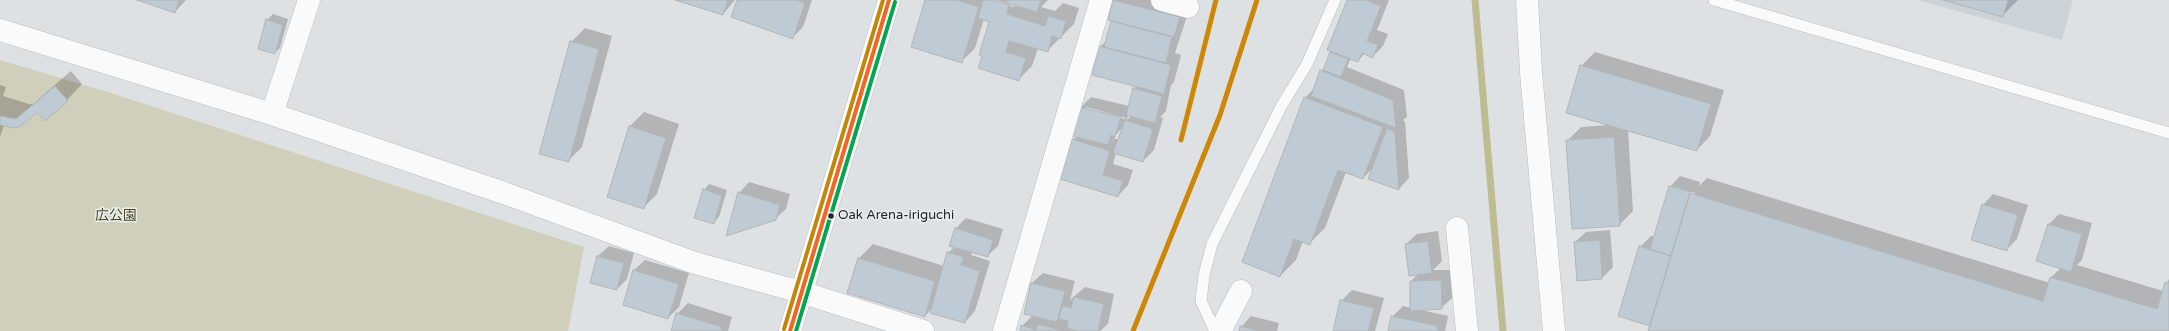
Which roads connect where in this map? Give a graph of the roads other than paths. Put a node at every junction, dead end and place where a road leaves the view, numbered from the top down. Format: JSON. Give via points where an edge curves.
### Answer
{"nodes":[{"id":1,"x":308,"y":0,"type":"edge"},
{"id":2,"x":889,"y":0,"type":"edge"},
{"id":3,"x":1101,"y":0,"type":"edge"},
{"id":4,"x":1162,"y":0,"type":"edge"},
{"id":5,"x":1334,"y":0,"type":"edge"},
{"id":6,"x":1527,"y":0,"type":"edge"},
{"id":7,"x":1714,"y":0,"type":"edge"},
{"id":8,"x":1188,"y":7,"type":"dead end"},
{"id":9,"x":0,"y":30,"type":"edge"},
{"id":10,"x":272,"y":114,"type":"junction"},
{"id":11,"x":2169,"y":133,"type":"edge"},
{"id":12,"x":1457,"y":228,"type":"dead end"},
{"id":13,"x":1241,"y":291,"type":"dead end"},
{"id":14,"x":801,"y":292,"type":"junction"},
{"id":15,"x":790,"y":331,"type":"edge"},
{"id":16,"x":923,"y":331,"type":"edge"},
{"id":17,"x":1004,"y":331,"type":"edge"},
{"id":18,"x":1215,"y":331,"type":"edge"},
{"id":19,"x":1220,"y":331,"type":"edge"},
{"id":20,"x":1467,"y":331,"type":"edge"},
{"id":21,"x":1554,"y":331,"type":"edge"}],
"edges":[{"from":1,"to":10,"type":"main road"},
{"from":2,"to":14,"type":"main road"},
{"from":3,"to":17,"type":"main road"},
{"from":4,"to":8,"type":"main road"},
{"from":5,"to":18,"type":"lane","via":[[1307,64],[1282,104],[1212,244],[1204,275],[1201,302]]},
{"from":6,"to":21,"type":"main road"},
{"from":7,"to":11,"type":"lane"},
{"from":9,"to":10,"type":"main road"},
{"from":10,"to":14,"type":"main road","via":[[504,193],[695,263]]},
{"from":12,"to":20,"type":"main road"},
{"from":13,"to":19,"type":"main road"},
{"from":14,"to":15,"type":"main road"},
{"from":14,"to":16,"type":"main road"}]}
